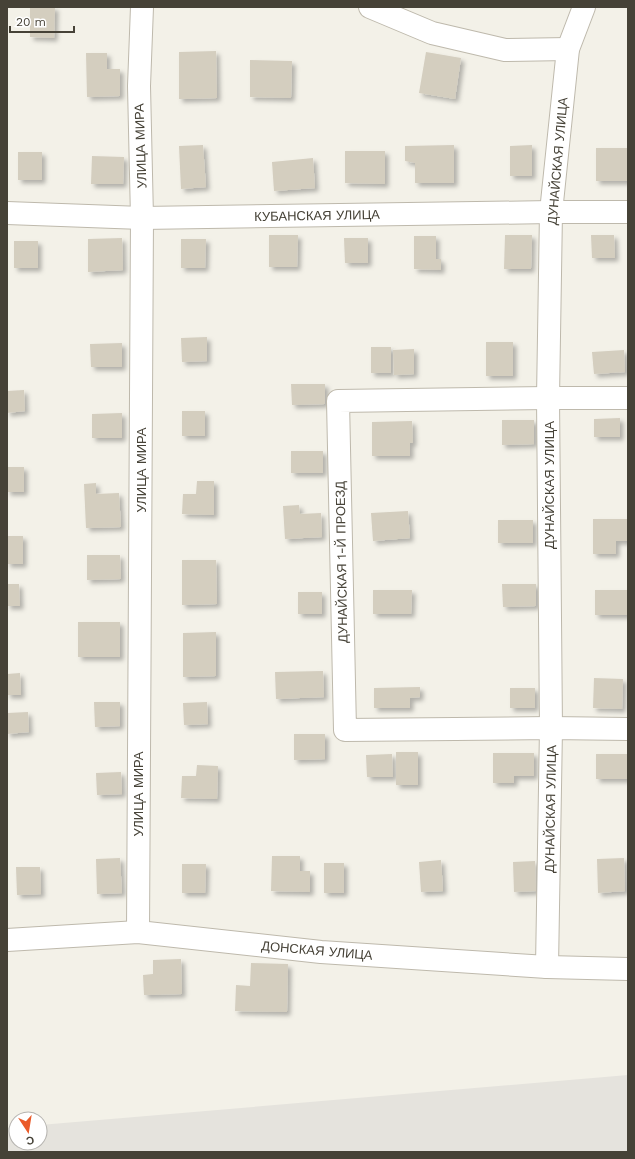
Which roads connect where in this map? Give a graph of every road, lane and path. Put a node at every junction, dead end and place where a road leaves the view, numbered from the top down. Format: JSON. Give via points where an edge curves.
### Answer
{"nodes":[{"id":1,"x":142,"y":7,"type":"edge"},
{"id":2,"x":370,"y":7,"type":"edge"},
{"id":3,"x":584,"y":7,"type":"edge"},
{"id":4,"x":568,"y":49,"type":"junction"},
{"id":5,"x":551,"y":212,"type":"junction"},
{"id":6,"x":628,"y":212,"type":"edge"},
{"id":7,"x":7,"y":213,"type":"edge"},
{"id":8,"x":142,"y":218,"type":"junction"},
{"id":9,"x":548,"y":398,"type":"junction"},
{"id":10,"x":628,"y":398,"type":"edge"},
{"id":11,"x":551,"y":728,"type":"junction"},
{"id":12,"x":628,"y":729,"type":"edge"},
{"id":13,"x":138,"y":932,"type":"junction"},
{"id":14,"x":7,"y":940,"type":"edge"},
{"id":15,"x":547,"y":967,"type":"junction"},
{"id":16,"x":628,"y":969,"type":"edge"}],
"edges":[{"from":1,"to":8,"type":"street","name":"УЛИЦА МИРА","via":[[139,86]]},
{"from":2,"to":4,"type":"street","via":[[432,33],[505,50]]},
{"from":3,"to":4,"type":"street","name":"ДУНАЙСКАЯ УЛИЦА"},
{"from":4,"to":5,"type":"street","name":"ДУНАЙСКАЯ УЛИЦА"},
{"from":5,"to":6,"type":"street","name":"КУБАНСКАЯ УЛИЦА"},
{"from":5,"to":8,"type":"street","name":"КУБАНСКАЯ УЛИЦА"},
{"from":5,"to":9,"type":"street","name":"ДУНАЙСКАЯ УЛИЦА"},
{"from":7,"to":8,"type":"street","name":"КУБАНСКАЯ УЛИЦА"},
{"from":8,"to":13,"type":"street","name":"УЛИЦА МИРА"},
{"from":9,"to":10,"type":"street","name":"ДУНАЙСКАЯ 1-Й ПРОЕЗД"},
{"from":9,"to":11,"type":"street","name":"ДУНАЙСКАЯ УЛИЦА"},
{"from":9,"to":11,"type":"street","name":"ДУНАЙСКАЯ 1-Й ПРОЕЗД","via":[[338,401],[344,730]]},
{"from":11,"to":12,"type":"street","name":"ДУНАЙСКАЯ 1-Й ПРОЕЗД"},
{"from":11,"to":15,"type":"street","name":"ДУНАЙСКАЯ УЛИЦА"},
{"from":13,"to":14,"type":"street","name":"ДОНСКАЯ УЛИЦА"},
{"from":13,"to":15,"type":"street","name":"ДОНСКАЯ УЛИЦА","via":[[321,952]]},
{"from":15,"to":16,"type":"street","name":"ДОНСКАЯ УЛИЦА"}]}
